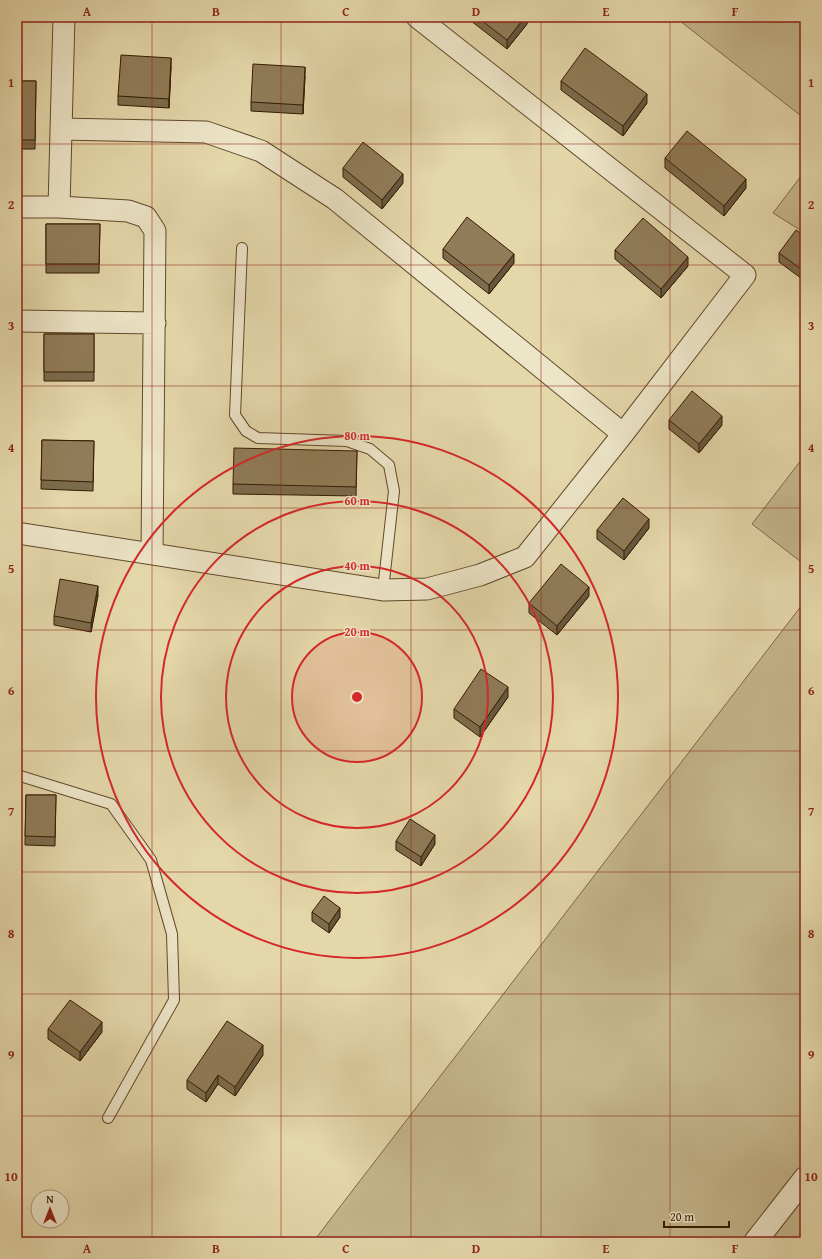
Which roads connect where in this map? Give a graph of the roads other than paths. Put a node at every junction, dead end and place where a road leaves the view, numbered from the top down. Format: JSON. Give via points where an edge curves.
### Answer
{"nodes":[{"id":1,"x":64,"y":17,"type":"edge"},
{"id":2,"x":417,"y":17,"type":"edge"},
{"id":3,"x":61,"y":129,"type":"junction"},
{"id":4,"x":17,"y":207,"type":"edge"},
{"id":5,"x":59,"y":207,"type":"junction"},
{"id":6,"x":242,"y":248,"type":"dead end"},
{"id":7,"x":17,"y":321,"type":"edge"},
{"id":8,"x":154,"y":323,"type":"junction"},
{"id":9,"x":623,"y":434,"type":"junction"},
{"id":10,"x":17,"y":533,"type":"edge"},
{"id":11,"x":152,"y":554,"type":"junction"},
{"id":12,"x":383,"y":590,"type":"junction"},
{"id":13,"x":17,"y":775,"type":"edge"},
{"id":14,"x":108,"y":1118,"type":"dead end"},
{"id":15,"x":805,"y":1178,"type":"edge"},
{"id":16,"x":755,"y":1242,"type":"edge"}],
"edges":[{"from":1,"to":3,"type":"street"},
{"from":2,"to":9,"type":"street","via":[[745,275]]},
{"from":3,"to":5,"type":"street"},
{"from":3,"to":9,"type":"street","via":[[206,132],[261,151],[335,199]]},
{"from":4,"to":5,"type":"street"},
{"from":5,"to":8,"type":"street","via":[[128,211],[146,217],[155,231]]},
{"from":6,"to":12,"type":"lane","via":[[235,415],[246,431],[258,438],[347,441],[370,449],[389,465],[394,491]]},
{"from":7,"to":8,"type":"street"},
{"from":8,"to":11,"type":"street"},
{"from":9,"to":12,"type":"street","via":[[525,557],[480,575],[427,588]]},
{"from":10,"to":11,"type":"street"},
{"from":11,"to":12,"type":"street"},
{"from":13,"to":14,"type":"lane","via":[[111,804],[151,860],[172,934],[174,1000]]},
{"from":15,"to":16,"type":"street"}]}
